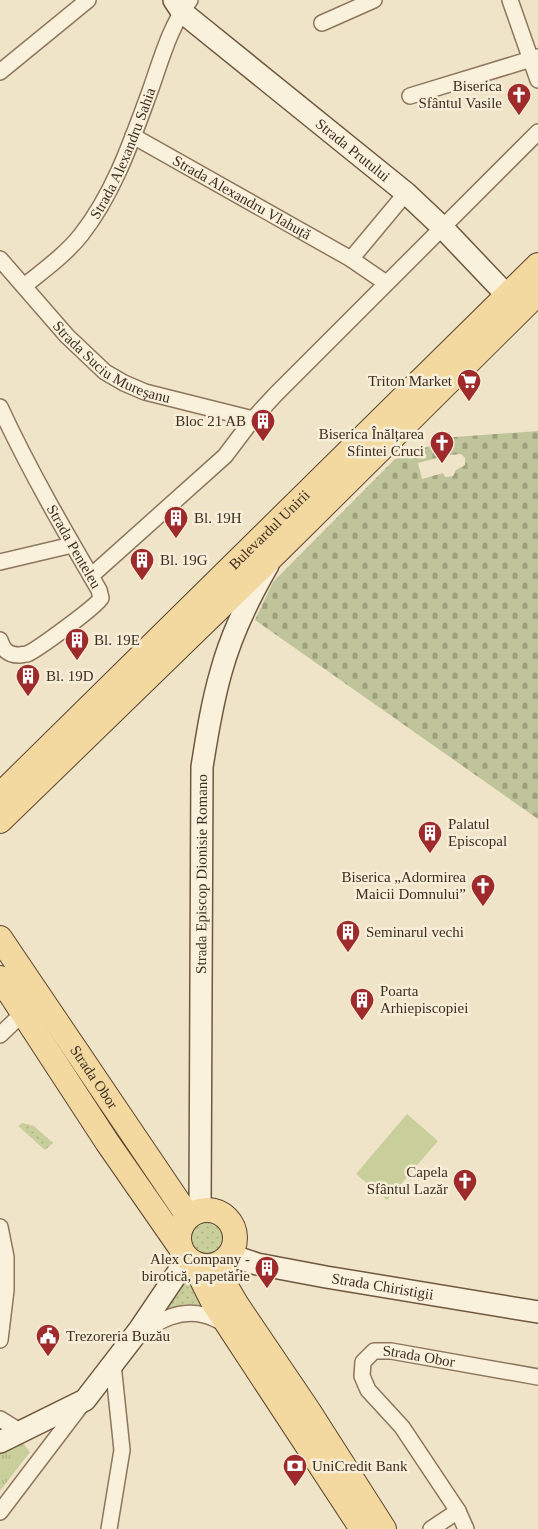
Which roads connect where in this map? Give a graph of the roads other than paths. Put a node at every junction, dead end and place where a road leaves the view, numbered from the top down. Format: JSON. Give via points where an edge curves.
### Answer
{"nodes":[{"id":1,"x":88,"y":0,"type":"edge"},
{"id":2,"x":374,"y":0,"type":"edge"},
{"id":3,"x":510,"y":0,"type":"edge"},
{"id":4,"x":182,"y":4,"type":"edge"},
{"id":5,"x":322,"y":23,"type":"dead end"},
{"id":6,"x":534,"y":58,"type":"edge"},
{"id":7,"x":0,"y":72,"type":"edge"},
{"id":8,"x":538,"y":80,"type":"edge"},
{"id":9,"x":410,"y":96,"type":"dead end"},
{"id":10,"x":538,"y":132,"type":"edge"},
{"id":11,"x":133,"y":136,"type":"junction"},
{"id":12,"x":406,"y":193,"type":"junction"},
{"id":13,"x":442,"y":227,"type":"junction"},
{"id":14,"x":0,"y":259,"type":"edge"},
{"id":15,"x":351,"y":259,"type":"junction"},
{"id":16,"x":538,"y":265,"type":"edge"},
{"id":17,"x":386,"y":283,"type":"junction"},
{"id":18,"x":24,"y":286,"type":"junction"},
{"id":19,"x":538,"y":293,"type":"edge"},
{"id":20,"x":514,"y":302,"type":"junction"},
{"id":21,"x":0,"y":407,"type":"edge"},
{"id":22,"x":253,"y":419,"type":"junction"},
{"id":23,"x":72,"y":545,"type":"junction"},
{"id":24,"x":276,"y":552,"type":"junction"},
{"id":25,"x":0,"y":562,"type":"edge"},
{"id":26,"x":91,"y":576,"type":"junction"},
{"id":27,"x":0,"y":640,"type":"edge"},
{"id":28,"x":5,"y":799,"type":"edge"},
{"id":29,"x":0,"y":842,"type":"edge"},
{"id":30,"x":0,"y":938,"type":"edge"},
{"id":31,"x":0,"y":978,"type":"edge"},
{"id":32,"x":23,"y":1013,"type":"junction"},
{"id":33,"x":0,"y":1035,"type":"edge"},
{"id":34,"x":194,"y":1213,"type":"junction"},
{"id":35,"x":0,"y":1227,"type":"edge"},
{"id":36,"x":187,"y":1257,"type":"junction"},
{"id":37,"x":226,"y":1258,"type":"junction"},
{"id":38,"x":538,"y":1312,"type":"edge"},
{"id":39,"x":227,"y":1324,"type":"junction"},
{"id":40,"x":131,"y":1339,"type":"junction"},
{"id":41,"x":0,"y":1340,"type":"edge"},
{"id":42,"x":113,"y":1364,"type":"junction"},
{"id":43,"x":538,"y":1377,"type":"edge"},
{"id":44,"x":85,"y":1400,"type":"junction"},
{"id":45,"x":0,"y":1419,"type":"edge"},
{"id":46,"x":21,"y":1432,"type":"junction"},
{"id":47,"x":0,"y":1442,"type":"edge"},
{"id":48,"x":458,"y":1511,"type":"junction"},
{"id":49,"x":0,"y":1512,"type":"edge"},
{"id":50,"x":109,"y":1529,"type":"edge"},
{"id":51,"x":362,"y":1529,"type":"edge"},
{"id":52,"x":384,"y":1529,"type":"edge"},
{"id":53,"x":431,"y":1529,"type":"edge"},
{"id":54,"x":466,"y":1529,"type":"edge"}],
"edges":[{"from":1,"to":7,"type":"street"},
{"from":2,"to":5,"type":"street"},
{"from":3,"to":6,"type":"street"},
{"from":4,"to":11,"type":"street","name":"Strada Alexandru Sahia"},
{"from":4,"to":12,"type":"street","name":"Strada Prutului"},
{"from":6,"to":8,"type":"street"},
{"from":6,"to":9,"type":"street"},
{"from":10,"to":13,"type":"street"},
{"from":11,"to":15,"type":"street","name":"Strada Alexandru Vlahuță"},
{"from":11,"to":18,"type":"street","name":"Strada Alexandru Sahia","via":[[107,195],[80,236]]},
{"from":12,"to":13,"type":"street","name":"Strada Prutului"},
{"from":12,"to":15,"type":"street"},
{"from":13,"to":17,"type":"street"},
{"from":13,"to":20,"type":"street","name":"Strada Prutului"},
{"from":14,"to":18,"type":"street","name":"Strada Suciu Mureșanu"},
{"from":15,"to":17,"type":"street","name":"Strada Alexandru Vlahuță"},
{"from":16,"to":20,"type":"main road","name":"Bulevardul Unirii"},
{"from":17,"to":22,"type":"street"},
{"from":18,"to":22,"type":"street","name":"Strada Suciu Mureșanu","via":[[85,355],[124,384]]},
{"from":19,"to":20,"type":"main road","name":"Bulevardul Unirii"},
{"from":20,"to":24,"type":"main road","name":"Bulevardul Unirii"},
{"from":20,"to":28,"type":"main road","name":"Bulevardul Unirii"},
{"from":21,"to":23,"type":"street","name":"Strada Penteleu"},
{"from":22,"to":26,"type":"street","via":[[219,462]]},
{"from":23,"to":25,"type":"street"},
{"from":23,"to":26,"type":"street","name":"Strada Penteleu"},
{"from":24,"to":28,"type":"main road","name":"Bulevardul Unirii"},
{"from":24,"to":34,"type":"street","name":"Strada Episcop Dionisie Romano","via":[[248,603],[221,671],[202,767]]},
{"from":26,"to":27,"type":"street","name":"Strada Penteleu","via":[[101,598],[75,621],[27,654],[11,654],[3,649]]},
{"from":28,"to":29,"type":"main road"},
{"from":30,"to":34,"type":"main road","name":"Strada Obor"},
{"from":31,"to":32,"type":"main road","name":"Strada Obor"},
{"from":32,"to":33,"type":"street"},
{"from":32,"to":36,"type":"main road","name":"Strada Obor"},
{"from":34,"to":36,"type":"main road","via":[[179,1230],[178,1238]]},
{"from":34,"to":37,"type":"main road","via":[[214,1210],[231,1224],[235,1239]]},
{"from":35,"to":41,"type":"street","via":[[6,1257],[6,1290]]},
{"from":36,"to":37,"type":"main road","via":[[209,1267]]},
{"from":36,"to":39,"type":"main road","name":"Strada Obor"},
{"from":36,"to":40,"type":"street"},
{"from":37,"to":38,"type":"street","name":"Strada Chiristigii"},
{"from":37,"to":52,"type":"main road","via":[[227,1288]]},
{"from":39,"to":40,"type":"street","via":[[204,1315],[178,1314]]},
{"from":39,"to":51,"type":"main road","name":"Strada Obor"},
{"from":40,"to":42,"type":"street"},
{"from":42,"to":44,"type":"street"},
{"from":42,"to":50,"type":"street","via":[[122,1450]]},
{"from":43,"to":48,"type":"street","name":"Strada Obor","via":[[391,1350],[374,1351],[364,1362],[362,1376],[368,1390],[402,1428]]},
{"from":44,"to":46,"type":"street"},
{"from":44,"to":49,"type":"street"},
{"from":45,"to":46,"type":"street"},
{"from":46,"to":47,"type":"street"},
{"from":48,"to":53,"type":"street"},
{"from":48,"to":54,"type":"street","name":"Strada Obor"}]}
